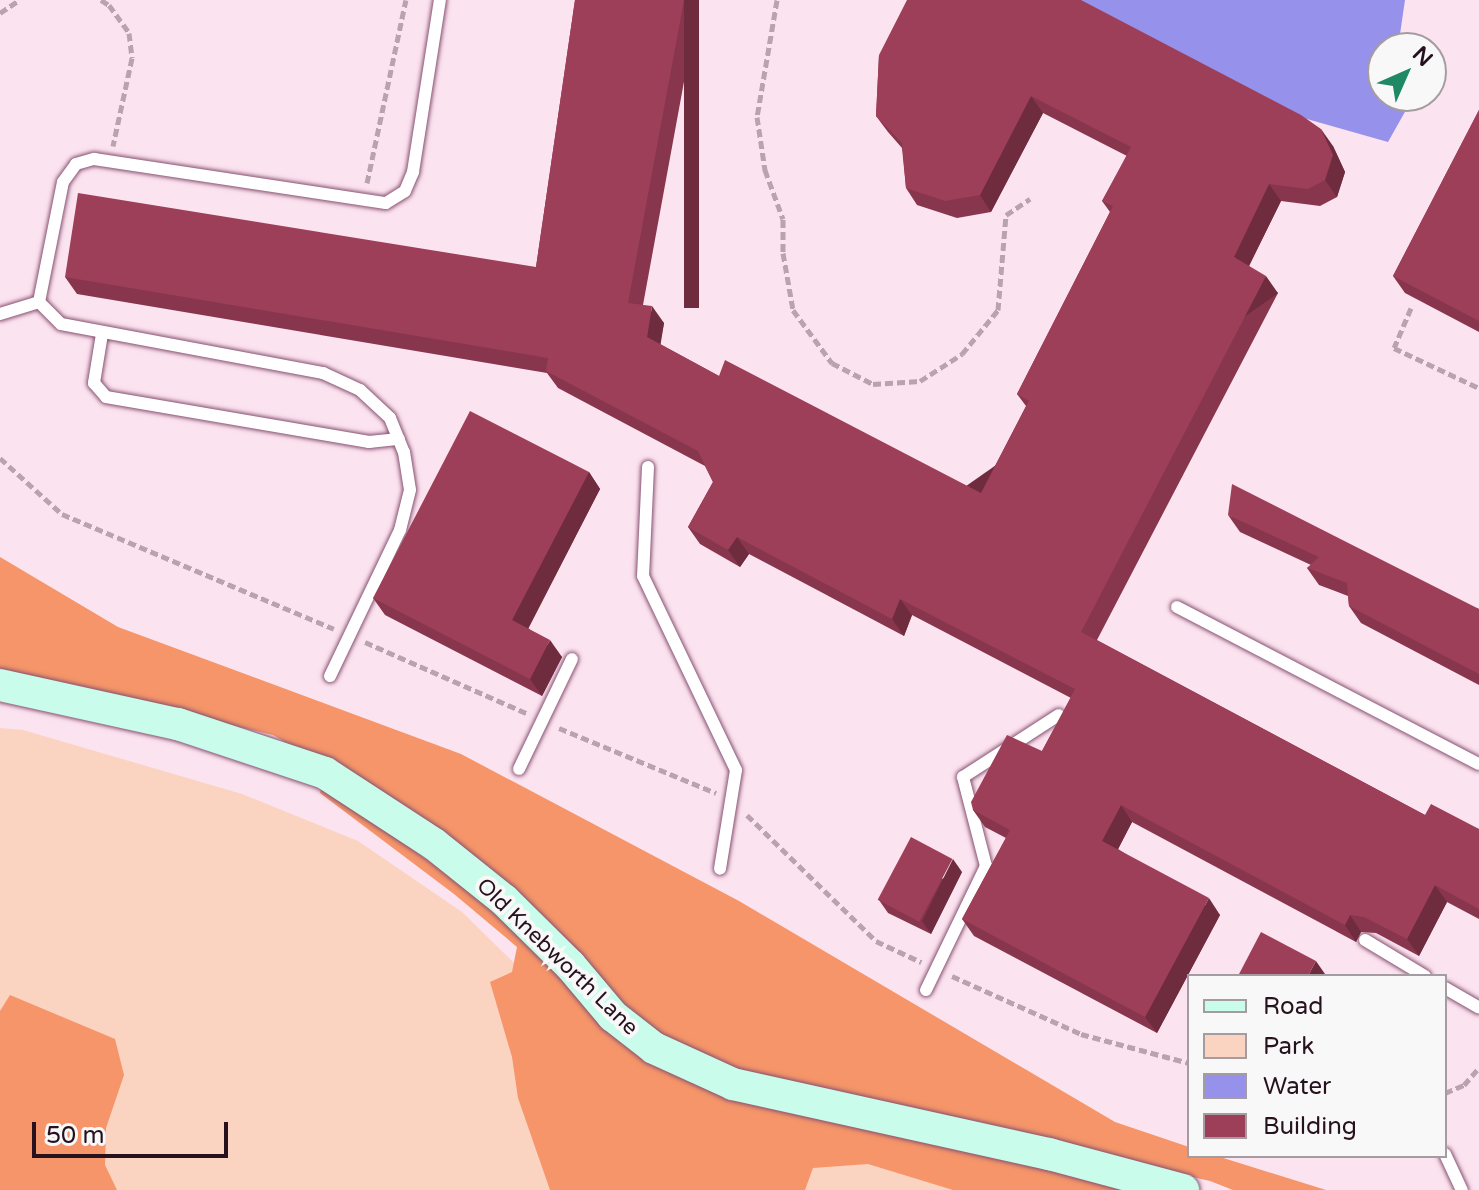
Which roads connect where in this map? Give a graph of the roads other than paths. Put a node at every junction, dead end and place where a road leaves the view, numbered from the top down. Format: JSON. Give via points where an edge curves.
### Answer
{"nodes":[{"id":1,"x":440,"y":0,"type":"edge"},
{"id":2,"x":39,"y":302,"type":"junction"},
{"id":3,"x":0,"y":314,"type":"edge"},
{"id":4,"x":102,"y":334,"type":"junction"},
{"id":5,"x":399,"y":439,"type":"junction"},
{"id":6,"x":648,"y":467,"type":"dead end"},
{"id":7,"x":1177,"y":607,"type":"dead end"},
{"id":8,"x":572,"y":659,"type":"dead end"},
{"id":9,"x":330,"y":676,"type":"dead end"},
{"id":10,"x":0,"y":685,"type":"edge"},
{"id":11,"x":1059,"y":715,"type":"edge"},
{"id":12,"x":1479,"y":764,"type":"edge"},
{"id":13,"x":519,"y":769,"type":"dead end"},
{"id":14,"x":720,"y":869,"type":"dead end"},
{"id":15,"x":1365,"y":940,"type":"edge"},
{"id":16,"x":1422,"y":974,"type":"edge"},
{"id":17,"x":1447,"y":989,"type":"edge"},
{"id":18,"x":926,"y":990,"type":"dead end"},
{"id":19,"x":1479,"y":1008,"type":"edge"},
{"id":20,"x":1447,"y":1158,"type":"edge"},
{"id":21,"x":1183,"y":1190,"type":"edge"},
{"id":22,"x":1462,"y":1190,"type":"edge"}],
"edges":[{"from":1,"to":2,"type":"lane","via":[[413,172],[405,191],[386,203],[110,161],[76,164],[63,182]]},
{"from":2,"to":3,"type":"lane"},
{"from":2,"to":4,"type":"lane","via":[[61,324]]},
{"from":4,"to":5,"type":"lane","via":[[323,373],[360,390],[390,418]]},
{"from":4,"to":5,"type":"lane","via":[[94,383],[106,397],[369,442]]},
{"from":5,"to":9,"type":"lane","via":[[410,490],[400,530]]},
{"from":6,"to":14,"type":"lane","via":[[643,576],[736,770]]},
{"from":7,"to":12,"type":"lane"},
{"from":8,"to":13,"type":"lane"},
{"from":10,"to":21,"type":"street","name":"Old Knebworth Lane","via":[[178,724],[325,773],[434,844],[504,900],[613,1016],[654,1048],[733,1084],[1049,1154]]},
{"from":11,"to":18,"type":"lane","via":[[963,777],[986,866]]},
{"from":15,"to":16,"type":"lane"},
{"from":17,"to":19,"type":"lane"},
{"from":20,"to":22,"type":"lane"}]}
